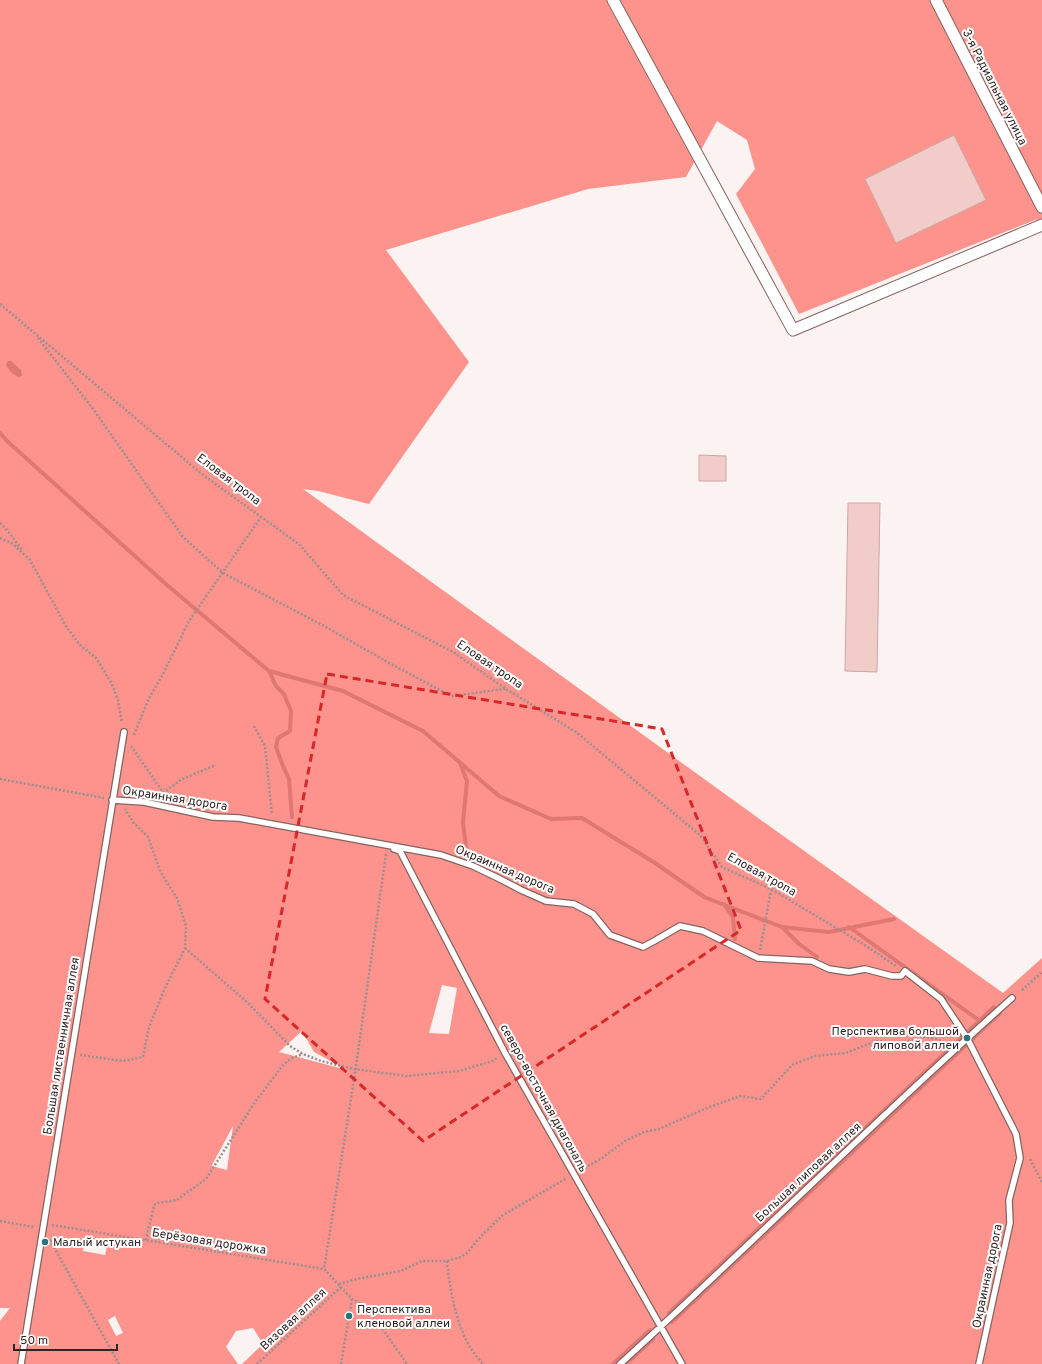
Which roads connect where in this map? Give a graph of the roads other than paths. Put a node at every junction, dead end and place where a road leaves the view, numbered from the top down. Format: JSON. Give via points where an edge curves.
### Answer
{"nodes":[{"id":1,"x":613,"y":0,"type":"edge"},
{"id":2,"x":936,"y":0,"type":"edge"},
{"id":3,"x":1042,"y":207,"type":"edge"},
{"id":4,"x":1042,"y":225,"type":"edge"},
{"id":5,"x":124,"y":732,"type":"road end"},
{"id":6,"x":115,"y":800,"type":"junction"},
{"id":7,"x":387,"y":846,"type":"junction"},
{"id":8,"x":1012,"y":998,"type":"dead end"},
{"id":9,"x":967,"y":1038,"type":"junction"},
{"id":10,"x":661,"y":1327,"type":"junction"},
{"id":11,"x":22,"y":1364,"type":"edge"},
{"id":12,"x":620,"y":1364,"type":"edge"},
{"id":13,"x":682,"y":1364,"type":"edge"},
{"id":14,"x":979,"y":1364,"type":"edge"}],
"edges":[{"from":1,"to":4,"type":"street","via":[[793,330]]},
{"from":2,"to":3,"type":"street","name":"3-я Радиальная улица"},
{"from":5,"to":6,"type":"lane","name":"Большая лиственничная аллея"},
{"from":6,"to":7,"type":"lane","name":"Окраинная дорога","via":[[144,802],[213,817],[239,818]]},
{"from":6,"to":11,"type":"lane","name":"Большая лиственничная аллея","via":[[71,1054]]},
{"from":7,"to":9,"type":"lane","name":"Окраинная дорога","via":[[441,855],[473,866],[546,901],[574,904],[593,914],[610,935],[643,946],[680,926],[703,931],[758,958],[812,961],[829,969],[849,972],[865,969],[892,976],[901,976],[905,971],[941,999]]},
{"from":7,"to":10,"type":"lane","name":"северо-восточная диагональ","via":[[400,851],[505,1053]]},
{"from":8,"to":9,"type":"lane","name":"Большая липовая аллея"},
{"from":9,"to":10,"type":"lane","name":"Большая липовая аллея"},
{"from":9,"to":14,"type":"lane","name":"Окраинная дорога","via":[[1016,1134],[1020,1158],[1009,1200],[1010,1223]]},
{"from":10,"to":12,"type":"lane","name":"Большая липовая аллея"},
{"from":10,"to":13,"type":"lane","name":"северо-восточная диагональ"}]}
